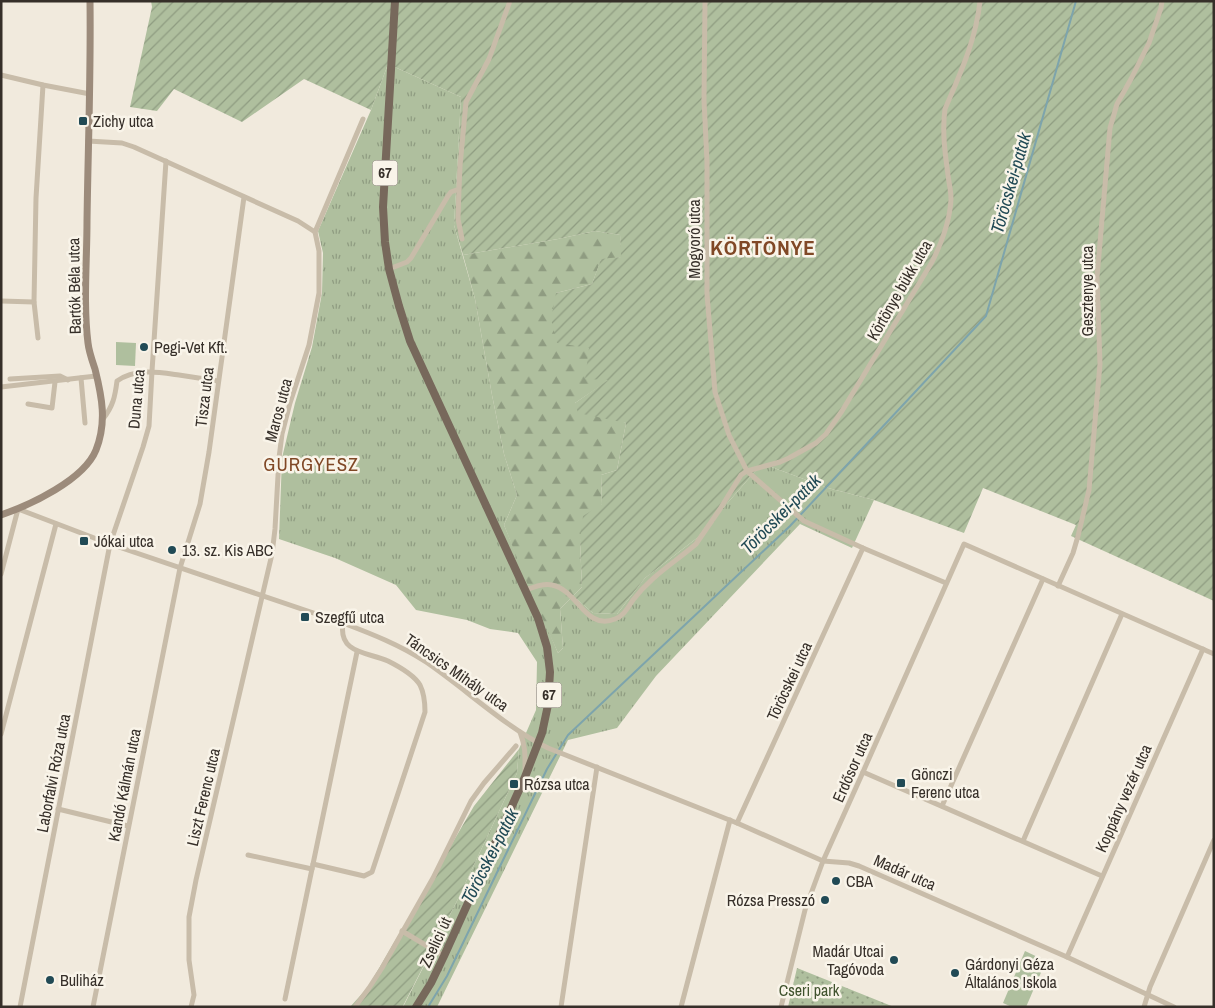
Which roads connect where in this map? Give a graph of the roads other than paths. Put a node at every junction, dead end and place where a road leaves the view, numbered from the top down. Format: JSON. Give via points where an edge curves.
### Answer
{"nodes":[{"id":1,"x":90,"y":1,"type":"edge"},
{"id":2,"x":395,"y":1,"type":"edge"},
{"id":3,"x":510,"y":1,"type":"edge"},
{"id":4,"x":705,"y":1,"type":"edge"},
{"id":5,"x":980,"y":1,"type":"edge"},
{"id":6,"x":1162,"y":1,"type":"edge"},
{"id":7,"x":1,"y":75,"type":"edge"},
{"id":8,"x":43,"y":85,"type":"junction"},
{"id":9,"x":90,"y":94,"type":"junction"},
{"id":10,"x":363,"y":119,"type":"dead end"},
{"id":11,"x":88,"y":141,"type":"junction"},
{"id":12,"x":166,"y":161,"type":"junction"},
{"id":13,"x":459,"y":188,"type":"junction"},
{"id":14,"x":244,"y":197,"type":"junction"},
{"id":15,"x":315,"y":232,"type":"junction"},
{"id":16,"x":462,"y":239,"type":"dead end"},
{"id":17,"x":389,"y":269,"type":"junction"},
{"id":18,"x":1,"y":301,"type":"edge"},
{"id":19,"x":34,"y":302,"type":"junction"},
{"id":20,"x":38,"y":338,"type":"dead end"},
{"id":21,"x":152,"y":371,"type":"junction"},
{"id":22,"x":96,"y":376,"type":"junction"},
{"id":23,"x":81,"y":378,"type":"junction"},
{"id":24,"x":10,"y":379,"type":"dead end"},
{"id":25,"x":68,"y":380,"type":"junction"},
{"id":26,"x":218,"y":381,"type":"junction"},
{"id":27,"x":55,"y":382,"type":"junction"},
{"id":28,"x":1,"y":387,"type":"edge"},
{"id":29,"x":28,"y":404,"type":"dead end"},
{"id":30,"x":103,"y":419,"type":"junction"},
{"id":31,"x":85,"y":424,"type":"dead end"},
{"id":32,"x":747,"y":471,"type":"junction"},
{"id":33,"x":18,"y":510,"type":"junction"},
{"id":34,"x":1,"y":515,"type":"edge"},
{"id":35,"x":56,"y":524,"type":"junction"},
{"id":36,"x":110,"y":544,"type":"junction"},
{"id":37,"x":863,"y":548,"type":"junction"},
{"id":38,"x":180,"y":568,"type":"junction"},
{"id":39,"x":1,"y":574,"type":"edge"},
{"id":40,"x":1043,"y":579,"type":"junction"},
{"id":41,"x":946,"y":582,"type":"junction"},
{"id":42,"x":1058,"y":586,"type":"junction"},
{"id":43,"x":526,"y":590,"type":"junction"},
{"id":44,"x":262,"y":596,"type":"junction"},
{"id":45,"x":1122,"y":614,"type":"junction"},
{"id":46,"x":342,"y":623,"type":"junction"},
{"id":47,"x":1202,"y":649,"type":"junction"},
{"id":48,"x":357,"y":652,"type":"junction"},
{"id":49,"x":1214,"y":654,"type":"edge"},
{"id":50,"x":519,"y":732,"type":"junction"},
{"id":51,"x":1,"y":734,"type":"edge"},
{"id":52,"x":538,"y":743,"type":"junction"},
{"id":53,"x":516,"y":746,"type":"dead end"},
{"id":54,"x":596,"y":767,"type":"junction"},
{"id":55,"x":863,"y":772,"type":"junction"},
{"id":56,"x":525,"y":777,"type":"junction"},
{"id":57,"x":942,"y":806,"type":"junction"},
{"id":58,"x":58,"y":809,"type":"junction"},
{"id":59,"x":730,"y":820,"type":"junction"},
{"id":60,"x":737,"y":823,"type":"junction"},
{"id":61,"x":128,"y":826,"type":"junction"},
{"id":62,"x":1214,"y":840,"type":"edge"},
{"id":63,"x":1023,"y":841,"type":"junction"},
{"id":64,"x":248,"y":855,"type":"dead end"},
{"id":65,"x":823,"y":861,"type":"junction"},
{"id":66,"x":312,"y":867,"type":"junction"},
{"id":67,"x":1102,"y":876,"type":"junction"},
{"id":68,"x":402,"y":931,"type":"junction"},
{"id":69,"x":444,"y":956,"type":"junction"},
{"id":70,"x":1067,"y":957,"type":"junction"},
{"id":71,"x":1148,"y":995,"type":"junction"},
{"id":72,"x":285,"y":999,"type":"dead end"},
{"id":73,"x":20,"y":1007,"type":"edge"},
{"id":74,"x":93,"y":1007,"type":"edge"},
{"id":75,"x":191,"y":1007,"type":"edge"},
{"id":76,"x":355,"y":1007,"type":"edge"},
{"id":77,"x":416,"y":1007,"type":"edge"},
{"id":78,"x":561,"y":1007,"type":"edge"},
{"id":79,"x":681,"y":1007,"type":"edge"},
{"id":80,"x":781,"y":1007,"type":"edge"},
{"id":81,"x":1144,"y":1007,"type":"edge"},
{"id":82,"x":1174,"y":1007,"type":"edge"}],
"edges":[{"from":1,"to":9,"type":"street","name":"Bartók Béla utca"},
{"from":2,"to":17,"type":"main road","number":"67","via":[[383,207]]},
{"from":3,"to":13,"type":"street","via":[[489,59],[466,102]]},
{"from":4,"to":32,"type":"street","name":"Mogyoró utca","via":[[707,294],[712,366],[715,392],[729,435]]},
{"from":5,"to":32,"type":"street","name":"Körtönye bükk utca","via":[[973,39],[945,109],[944,146],[951,198],[942,240],[932,262],[826,434],[789,458]]},
{"from":6,"to":42,"type":"street","name":"Gesztenye utca","via":[[1149,43],[1117,104],[1110,128],[1098,269],[1100,364],[1089,490],[1078,536]]},
{"from":7,"to":8,"type":"street"},
{"from":8,"to":9,"type":"street"},
{"from":8,"to":19,"type":"street"},
{"from":9,"to":11,"type":"street","name":"Bartók Béla utca"},
{"from":10,"to":15,"type":"street"},
{"from":11,"to":12,"type":"street","via":[[122,143]]},
{"from":11,"to":22,"type":"street","name":"Bartók Béla utca","via":[[86,307],[89,346]]},
{"from":12,"to":14,"type":"street"},
{"from":12,"to":21,"type":"street","name":"Duna utca"},
{"from":13,"to":16,"type":"street","via":[[458,219]]},
{"from":13,"to":17,"type":"street","via":[[448,196],[411,258]]},
{"from":14,"to":15,"type":"street"},
{"from":14,"to":26,"type":"street","name":"Tisza utca"},
{"from":15,"to":44,"type":"street","name":"Maros utca","via":[[319,251],[319,293],[310,345],[282,434],[272,554]]},
{"from":17,"to":43,"type":"main road","number":"67","via":[[410,341]]},
{"from":18,"to":19,"type":"street"},
{"from":19,"to":20,"type":"street"},
{"from":21,"to":26,"type":"street"},
{"from":21,"to":30,"type":"street","via":[[124,376],[117,381],[114,400]]},
{"from":21,"to":36,"type":"street","name":"Duna utca","via":[[149,426]]},
{"from":22,"to":23,"type":"street"},
{"from":22,"to":30,"type":"street","name":"Bartók Béla utca"},
{"from":23,"to":25,"type":"street"},
{"from":23,"to":31,"type":"street"},
{"from":24,"to":25,"type":"street","via":[[60,376]]},
{"from":25,"to":27,"type":"street"},
{"from":26,"to":38,"type":"street","name":"Tisza utca","via":[[200,504]]},
{"from":27,"to":28,"type":"street"},
{"from":27,"to":29,"type":"street","via":[[52,408]]},
{"from":30,"to":33,"type":"street","name":"Bartók Béla utca","via":[[95,453],[78,475]]},
{"from":32,"to":37,"type":"street","via":[[804,520]]},
{"from":32,"to":43,"type":"street","via":[[736,480],[696,544],[652,578],[617,619],[609,621],[591,617],[570,594],[551,584]]},
{"from":33,"to":34,"type":"street","name":"Bartók Béla utca"},
{"from":33,"to":35,"type":"street","name":"Táncsics Mihály utca"},
{"from":33,"to":39,"type":"street"},
{"from":35,"to":36,"type":"street","name":"Táncsics Mihály utca"},
{"from":35,"to":51,"type":"street"},
{"from":36,"to":38,"type":"street","name":"Táncsics Mihály utca"},
{"from":36,"to":58,"type":"street","name":"Laborfalvi Róza utca"},
{"from":37,"to":41,"type":"street"},
{"from":37,"to":60,"type":"street","name":"Töröcskei utca"},
{"from":38,"to":44,"type":"street","name":"Táncsics Mihály utca"},
{"from":38,"to":61,"type":"street","name":"Kandó Kálmán utca"},
{"from":40,"to":41,"type":"street","name":"Erdősor utca","via":[[964,544]]},
{"from":40,"to":42,"type":"street"},
{"from":40,"to":57,"type":"street"},
{"from":41,"to":55,"type":"street","name":"Erdősor utca"},
{"from":42,"to":45,"type":"street"},
{"from":43,"to":52,"type":"main road","number":"67","via":[[547,646],[549,665],[548,705]]},
{"from":44,"to":46,"type":"street","name":"Táncsics Mihály utca"},
{"from":44,"to":75,"type":"street","name":"Liszt Ferenc utca","via":[[189,917],[189,960],[194,995]]},
{"from":45,"to":47,"type":"street"},
{"from":45,"to":63,"type":"street"},
{"from":46,"to":48,"type":"street","via":[[344,639]]},
{"from":46,"to":50,"type":"street","name":"Táncsics Mihály utca","via":[[380,637],[425,661]]},
{"from":47,"to":49,"type":"street"},
{"from":47,"to":67,"type":"street","name":"Koppány vezér utca"},
{"from":48,"to":66,"type":"street"},
{"from":48,"to":66,"type":"street","via":[[388,661],[407,672],[420,684],[425,712],[372,872],[364,876]]},
{"from":50,"to":52,"type":"street","name":"Táncsics Mihály utca"},
{"from":50,"to":56,"type":"street","via":[[526,754]]},
{"from":52,"to":54,"type":"street","name":"Madár utca"},
{"from":52,"to":56,"type":"main road","number":"67"},
{"from":53,"to":68,"type":"street","via":[[471,801],[433,878]]},
{"from":54,"to":59,"type":"street","name":"Madár utca"},
{"from":54,"to":78,"type":"street"},
{"from":55,"to":57,"type":"street"},
{"from":55,"to":65,"type":"street","name":"Erdősor utca"},
{"from":56,"to":69,"type":"main road","name":"Zselici út","number":"67"},
{"from":57,"to":63,"type":"street"},
{"from":58,"to":61,"type":"street"},
{"from":58,"to":73,"type":"street","name":"Laborfalvi Róza utca"},
{"from":59,"to":60,"type":"street","name":"Madár utca"},
{"from":59,"to":79,"type":"street"},
{"from":60,"to":65,"type":"street","name":"Madár utca"},
{"from":61,"to":74,"type":"street","name":"Kandó Kálmán utca"},
{"from":62,"to":71,"type":"street"},
{"from":63,"to":67,"type":"street"},
{"from":64,"to":66,"type":"street"},
{"from":65,"to":70,"type":"street","name":"Madár utca","via":[[859,866]]},
{"from":65,"to":80,"type":"street","name":"Erdősor utca","via":[[805,910]]},
{"from":66,"to":72,"type":"street"},
{"from":67,"to":70,"type":"street","name":"Koppány vezér utca"},
{"from":68,"to":69,"type":"street"},
{"from":68,"to":76,"type":"street"},
{"from":69,"to":77,"type":"main road","name":"Zselici út","number":"67"},
{"from":70,"to":71,"type":"street","name":"Madár utca"},
{"from":71,"to":81,"type":"street"},
{"from":71,"to":82,"type":"street","name":"Madár utca"}]}
